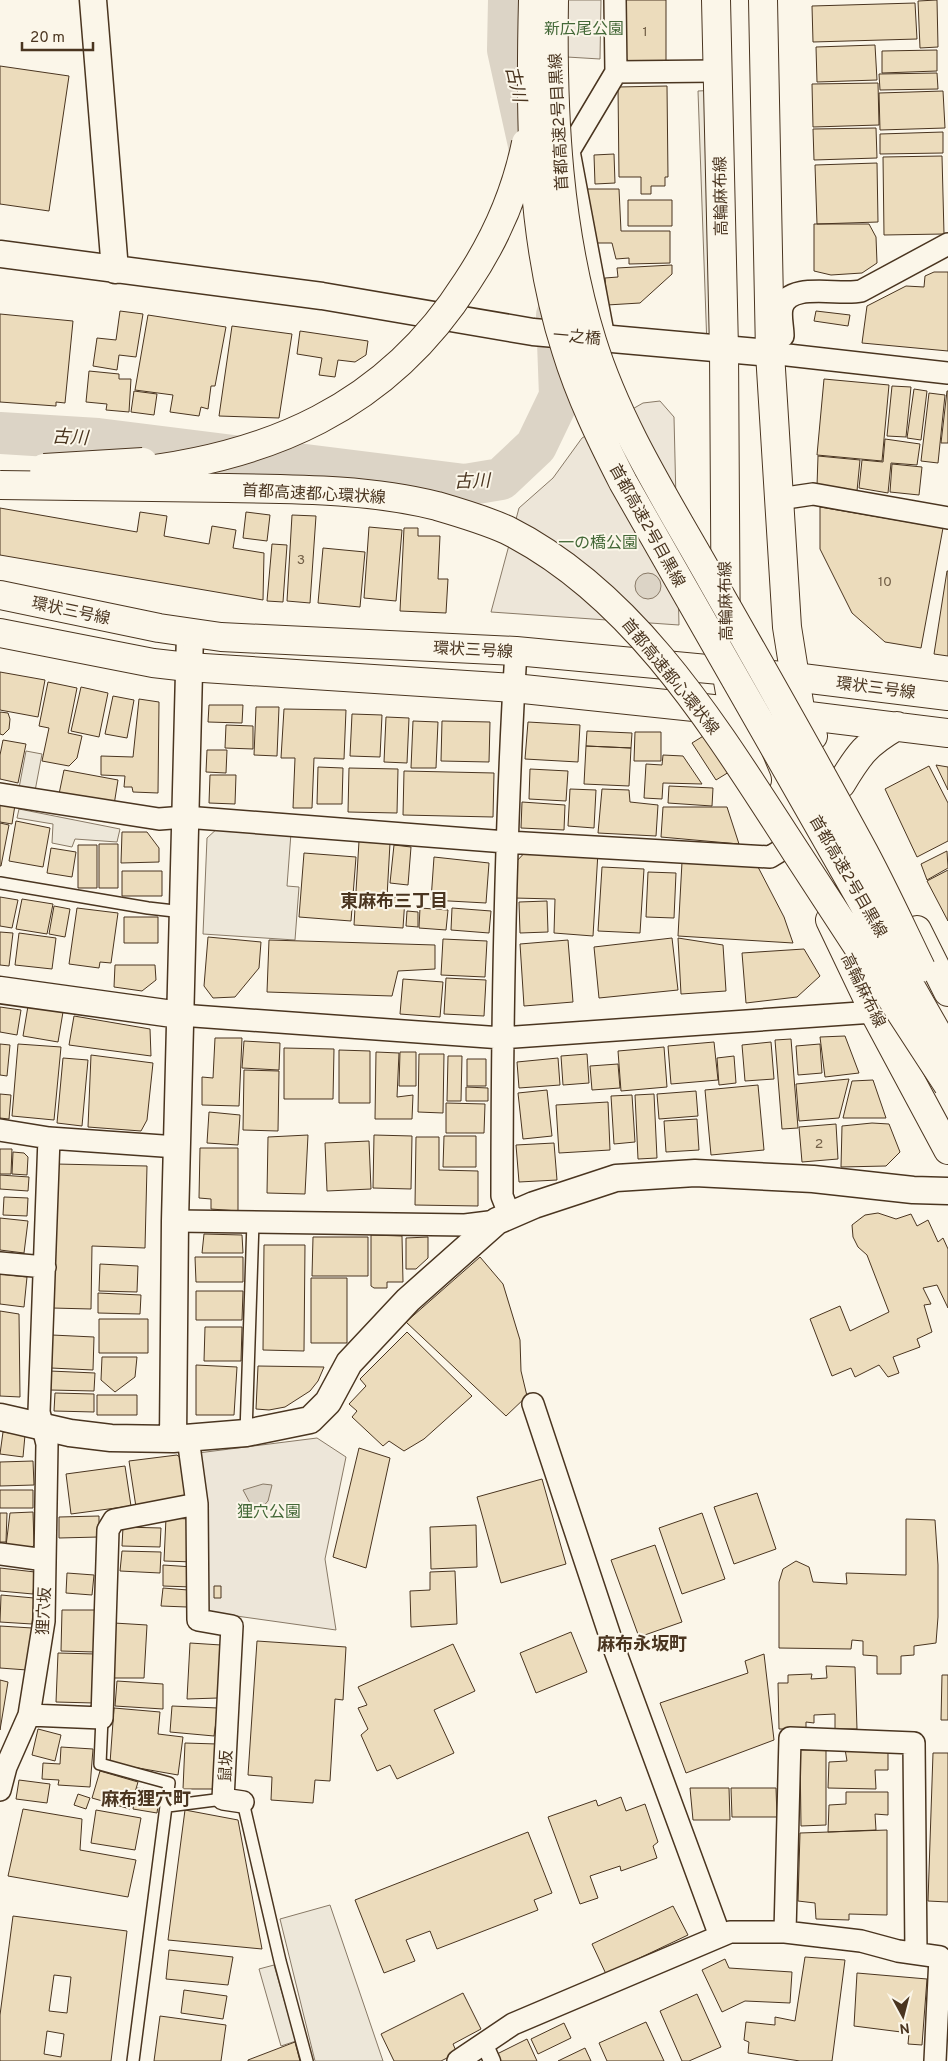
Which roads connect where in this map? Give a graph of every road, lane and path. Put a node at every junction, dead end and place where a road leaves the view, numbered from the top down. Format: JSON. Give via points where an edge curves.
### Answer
{"nodes":[{"id":1,"x":93,"y":0,"type":"edge"},
{"id":2,"x":529,"y":0,"type":"edge"},
{"id":3,"x":534,"y":0,"type":"edge"},
{"id":4,"x":541,"y":0,"type":"edge"},
{"id":5,"x":554,"y":0,"type":"edge"},
{"id":6,"x":615,"y":0,"type":"edge"},
{"id":7,"x":716,"y":0,"type":"edge"},
{"id":8,"x":763,"y":0,"type":"edge"},
{"id":9,"x":717,"y":71,"type":"junction"},
{"id":10,"x":616,"y":72,"type":"junction"},
{"id":11,"x":948,"y":244,"type":"edge"},
{"id":12,"x":0,"y":254,"type":"edge"},
{"id":13,"x":115,"y":270,"type":"junction"},
{"id":14,"x":612,"y":339,"type":"junction"},
{"id":15,"x":724,"y":349,"type":"junction"},
{"id":16,"x":770,"y":353,"type":"junction"},
{"id":17,"x":948,"y":373,"type":"edge"},
{"id":18,"x":0,"y":469,"type":"edge"},
{"id":19,"x":0,"y":473,"type":"edge"},
{"id":20,"x":0,"y":480,"type":"edge"},
{"id":21,"x":0,"y":485,"type":"edge"},
{"id":22,"x":779,"y":499,"type":"junction"},
{"id":23,"x":948,"y":518,"type":"edge"},
{"id":24,"x":0,"y":595,"type":"edge"},
{"id":25,"x":190,"y":632,"type":"junction"},
{"id":26,"x":0,"y":633,"type":"edge"},
{"id":27,"x":516,"y":651,"type":"junction"},
{"id":28,"x":188,"y":667,"type":"junction"},
{"id":29,"x":726,"y":670,"type":"junction"},
{"id":30,"x":794,"y":676,"type":"junction"},
{"id":31,"x":514,"y":688,"type":"junction"},
{"id":32,"x":948,"y":696,"type":"edge"},
{"id":33,"x":732,"y":711,"type":"junction"},
{"id":34,"x":801,"y":715,"type":"junction"},
{"id":35,"x":897,"y":726,"type":"junction"},
{"id":36,"x":948,"y":733,"type":"edge"},
{"id":37,"x":841,"y":784,"type":"junction"},
{"id":38,"x":0,"y":794,"type":"edge"},
{"id":39,"x":185,"y":817,"type":"junction"},
{"id":40,"x":506,"y":842,"type":"junction"},
{"id":41,"x":793,"y":843,"type":"junction"},
{"id":42,"x":0,"y":883,"type":"edge"},
{"id":43,"x":183,"y":912,"type":"junction"},
{"id":44,"x":0,"y":990,"type":"edge"},
{"id":45,"x":948,"y":992,"type":"edge"},
{"id":46,"x":874,"y":1012,"type":"junction"},
{"id":47,"x":180,"y":1015,"type":"junction"},
{"id":48,"x":948,"y":1023,"type":"edge"},
{"id":49,"x":502,"y":1038,"type":"junction"},
{"id":50,"x":948,"y":1052,"type":"edge"},
{"id":51,"x":948,"y":1062,"type":"edge"},
{"id":52,"x":948,"y":1085,"type":"edge"},
{"id":53,"x":0,"y":1130,"type":"edge"},
{"id":54,"x":49,"y":1138,"type":"junction"},
{"id":55,"x":177,"y":1147,"type":"junction"},
{"id":56,"x":948,"y":1150,"type":"edge"},
{"id":57,"x":948,"y":1191,"type":"edge"},
{"id":58,"x":503,"y":1218,"type":"junction"},
{"id":59,"x":175,"y":1221,"type":"junction"},
{"id":60,"x":253,"y":1222,"type":"junction"},
{"id":61,"x":0,"y":1263,"type":"edge"},
{"id":62,"x":44,"y":1267,"type":"junction"},
{"id":63,"x":533,"y":1404,"type":"dead end"},
{"id":64,"x":0,"y":1417,"type":"edge"},
{"id":65,"x":43,"y":1425,"type":"junction"},
{"id":66,"x":246,"y":1433,"type":"junction"},
{"id":67,"x":181,"y":1438,"type":"junction"},
{"id":68,"x":197,"y":1504,"type":"junction"},
{"id":69,"x":0,"y":1554,"type":"edge"},
{"id":70,"x":45,"y":1560,"type":"junction"},
{"id":71,"x":29,"y":1715,"type":"junction"},
{"id":72,"x":102,"y":1718,"type":"junction"},
{"id":73,"x":0,"y":1790,"type":"edge"},
{"id":74,"x":233,"y":1801,"type":"junction"},
{"id":75,"x":168,"y":1806,"type":"junction"},
{"id":76,"x":785,"y":1932,"type":"junction"},
{"id":77,"x":720,"y":1936,"type":"junction"},
{"id":78,"x":916,"y":1953,"type":"junction"},
{"id":79,"x":488,"y":2052,"type":"edge"},
{"id":80,"x":134,"y":2061,"type":"edge"},
{"id":81,"x":307,"y":2061,"type":"edge"},
{"id":82,"x":458,"y":2061,"type":"edge"},
{"id":83,"x":934,"y":2061,"type":"edge"}],
"edges":[{"from":1,"to":13,"type":"street"},
{"from":2,"to":18,"type":"main road","bridge":true,"via":[[521,116],[513,157],[496,207],[474,254],[444,301],[372,376],[332,403],[288,425],[244,441],[144,462]]},
{"from":3,"to":50,"type":"main road","name":"首都高速2号目黒線","bridge":true,"via":[[533,134],[542,243],[565,348],[581,393],[619,475]]},
{"from":4,"to":20,"type":"main road","bridge":true,"via":[[529,124],[522,163],[505,211],[482,260],[453,305],[415,349],[378,384],[338,410],[292,433],[208,459],[143,471]]},
{"from":5,"to":48,"type":"main road","name":"首都高速2号目黒線","bridge":true,"via":[[555,111],[564,208],[577,285],[607,381],[649,467],[861,847]]},
{"from":6,"to":10,"type":"street"},
{"from":7,"to":9,"type":"main road","name":"高輪麻布線"},
{"from":8,"to":16,"type":"main road"},
{"from":9,"to":10,"type":"street"},
{"from":9,"to":15,"type":"main road","name":"高輪麻布線"},
{"from":10,"to":14,"type":"street","via":[[569,151]]},
{"from":11,"to":16,"type":"street","via":[[861,292],[803,290],[796,293],[782,308],[782,347]]},
{"from":12,"to":13,"type":"street","name":"一之橋"},
{"from":13,"to":14,"type":"street","name":"一之橋","bridge":true,"via":[[322,296],[534,332]]},
{"from":14,"to":15,"type":"street","name":"一之橋"},
{"from":15,"to":16,"type":"street","name":"一之橋"},
{"from":15,"to":29,"type":"main road","name":"高輪麻布線"},
{"from":16,"to":17,"type":"street"},
{"from":16,"to":22,"type":"main road"},
{"from":19,"to":51,"type":"main road","name":"首都高速都心環状線","bridge":true,"via":[[357,482],[474,506],[507,520],[560,550],[623,600],[664,644],[758,770]]},
{"from":21,"to":52,"type":"main road","name":"首都高速都心環状線","bridge":true,"via":[[293,489],[375,496],[433,505],[485,521],[554,558],[634,627],[714,728]]},
{"from":22,"to":23,"type":"street","via":[[813,494]]},
{"from":22,"to":30,"type":"main road","via":[[787,627]]},
{"from":24,"to":25,"type":"main road","name":"環状三号線"},
{"from":25,"to":27,"type":"main road","name":"環状三号線","via":[[221,637]]},
{"from":25,"to":28,"type":"street"},
{"from":26,"to":28,"type":"main road"},
{"from":27,"to":29,"type":"main road","name":"環状三号線"},
{"from":27,"to":31,"type":"street"},
{"from":28,"to":31,"type":"main road"},
{"from":28,"to":39,"type":"street"},
{"from":29,"to":30,"type":"main road","name":"環状三号線"},
{"from":29,"to":33,"type":"main road","name":"高輪麻布線"},
{"from":30,"to":32,"type":"main road","name":"環状三号線"},
{"from":30,"to":34,"type":"main road"},
{"from":31,"to":33,"type":"main road"},
{"from":31,"to":40,"type":"street"},
{"from":33,"to":34,"type":"main road"},
{"from":33,"to":41,"type":"main road","name":"高輪麻布線","via":[[757,780]]},
{"from":34,"to":35,"type":"main road"},
{"from":34,"to":37,"type":"main road"},
{"from":35,"to":36,"type":"main road"},
{"from":35,"to":37,"type":"main road","via":[[875,738],[860,752]]},
{"from":37,"to":45,"type":"main road"},
{"from":38,"to":39,"type":"street","via":[[158,819]]},
{"from":39,"to":40,"type":"street"},
{"from":39,"to":43,"type":"street"},
{"from":40,"to":41,"type":"street","via":[[770,857]]},
{"from":40,"to":49,"type":"street"},
{"from":41,"to":46,"type":"main road","name":"高輪麻布線"},
{"from":42,"to":43,"type":"lane"},
{"from":43,"to":47,"type":"street"},
{"from":44,"to":47,"type":"street"},
{"from":46,"to":49,"type":"street"},
{"from":46,"to":56,"type":"main road","name":"高輪麻布線"},
{"from":47,"to":49,"type":"street"},
{"from":47,"to":55,"type":"street"},
{"from":49,"to":58,"type":"street"},
{"from":53,"to":54,"type":"street"},
{"from":54,"to":55,"type":"street"},
{"from":54,"to":62,"type":"street","name":"狸穴坂"},
{"from":55,"to":59,"type":"street"},
{"from":57,"to":58,"type":"street","via":[[695,1173],[616,1178]]},
{"from":58,"to":60,"type":"street","via":[[465,1225]]},
{"from":58,"to":66,"type":"street","via":[[408,1300],[349,1363],[328,1402],[310,1420]]},
{"from":59,"to":60,"type":"street"},
{"from":59,"to":67,"type":"street"},
{"from":60,"to":66,"type":"lane"},
{"from":61,"to":62,"type":"street"},
{"from":62,"to":65,"type":"street","name":"狸穴坂","via":[[39,1412]]},
{"from":63,"to":77,"type":"street","via":[[614,1648]]},
{"from":64,"to":65,"type":"street"},
{"from":65,"to":67,"type":"street","via":[[70,1434],[111,1438]]},
{"from":65,"to":70,"type":"street","name":"狸穴坂","via":[[47,1458]]},
{"from":66,"to":67,"type":"street"},
{"from":67,"to":68,"type":"street"},
{"from":68,"to":72,"type":"street","via":[[114,1520],[108,1530]]},
{"from":68,"to":74,"type":"street","name":"鼠坂","via":[[198,1620],[232,1626]]},
{"from":69,"to":70,"type":"street"},
{"from":70,"to":71,"type":"street","name":"狸穴坂","via":[[44,1621]]},
{"from":71,"to":72,"type":"street"},
{"from":71,"to":73,"type":"street","name":"狸穴坂","via":[[6,1767]]},
{"from":72,"to":75,"type":"lane","via":[[100,1764],[169,1783]]},
{"from":74,"to":75,"type":"lane"},
{"from":74,"to":81,"type":"lane","name":"鼠坂"},
{"from":75,"to":80,"type":"lane"},
{"from":76,"to":77,"type":"street","via":[[730,1932]]},
{"from":76,"to":78,"type":"street","via":[[861,1941]]},
{"from":76,"to":78,"type":"street","via":[[790,1738],[914,1743]]},
{"from":77,"to":79,"type":"street","via":[[513,2024]]},
{"from":78,"to":83,"type":"street","via":[[940,1957]]},
{"from":79,"to":82,"type":"street"}]}
